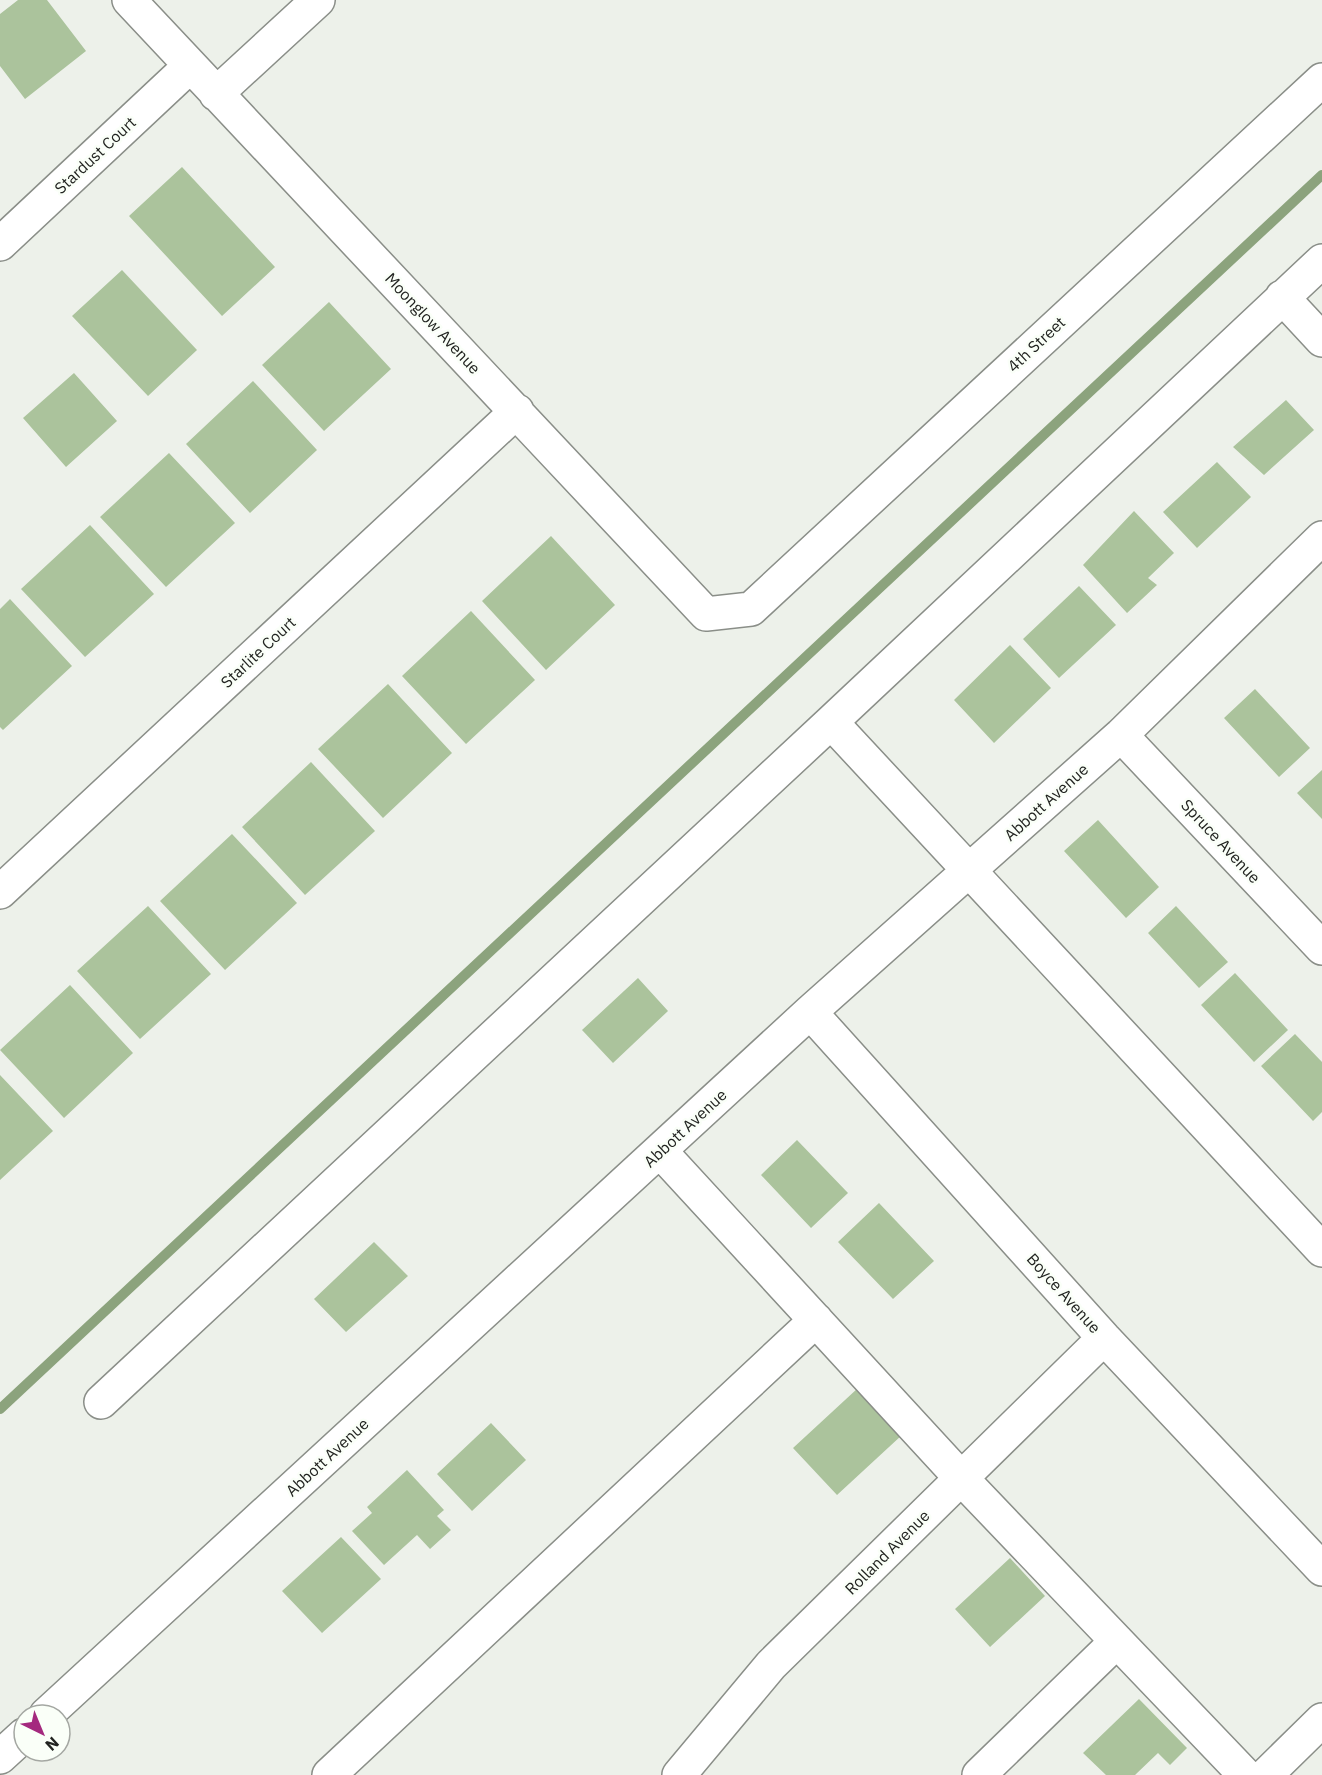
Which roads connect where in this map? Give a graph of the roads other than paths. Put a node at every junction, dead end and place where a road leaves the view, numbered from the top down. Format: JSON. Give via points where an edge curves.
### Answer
{"nodes":[{"id":1,"x":129,"y":0,"type":"edge"},
{"id":2,"x":318,"y":0,"type":"edge"},
{"id":3,"x":190,"y":66,"type":"junction"},
{"id":4,"x":1322,"y":80,"type":"edge"},
{"id":5,"x":216,"y":94,"type":"junction"},
{"id":6,"x":0,"y":244,"type":"edge"},
{"id":7,"x":1322,"y":261,"type":"edge"},
{"id":8,"x":1282,"y":297,"type":"junction"},
{"id":9,"x":1322,"y":340,"type":"edge"},
{"id":10,"x":517,"y":411,"type":"junction"},
{"id":11,"x":1322,"y":538,"type":"edge"},
{"id":12,"x":751,"y":609,"type":"joint"},
{"id":13,"x":831,"y":722,"type":"junction"},
{"id":14,"x":1121,"y":735,"type":"junction"},
{"id":15,"x":968,"y":872,"type":"junction"},
{"id":16,"x":0,"y":892,"type":"edge"},
{"id":17,"x":1322,"y":948,"type":"edge"},
{"id":18,"x":810,"y":1012,"type":"junction"},
{"id":19,"x":660,"y":1151,"type":"junction"},
{"id":20,"x":1322,"y":1250,"type":"edge"},
{"id":21,"x":816,"y":1320,"type":"junction"},
{"id":22,"x":1104,"y":1338,"type":"junction"},
{"id":23,"x":101,"y":1402,"type":"dead end"},
{"id":24,"x":962,"y":1478,"type":"junction"},
{"id":25,"x":1322,"y":1569,"type":"edge"},
{"id":26,"x":1117,"y":1641,"type":"junction"},
{"id":27,"x":59,"y":1703,"type":"edge"},
{"id":28,"x":1322,"y":1720,"type":"edge"},
{"id":29,"x":12,"y":1746,"type":"edge"},
{"id":30,"x":0,"y":1757,"type":"edge"},
{"id":31,"x":329,"y":1775,"type":"edge"},
{"id":32,"x":679,"y":1775,"type":"edge"},
{"id":33,"x":980,"y":1775,"type":"edge"},
{"id":34,"x":1245,"y":1775,"type":"edge"},
{"id":35,"x":1266,"y":1775,"type":"edge"}],
"edges":[{"from":1,"to":3,"type":"street","name":"Moonglow Avenue"},
{"from":2,"to":5,"type":"street"},
{"from":3,"to":5,"type":"street","name":"Moonglow Avenue"},
{"from":3,"to":6,"type":"street","name":"Stardust Court"},
{"from":4,"to":12,"type":"street","name":"4th Street"},
{"from":5,"to":10,"type":"street","name":"Moonglow Avenue"},
{"from":7,"to":8,"type":"street"},
{"from":8,"to":9,"type":"street"},
{"from":8,"to":13,"type":"street"},
{"from":10,"to":12,"type":"street","name":"Moonglow Avenue","via":[[706,614]]},
{"from":10,"to":16,"type":"street","name":"Starlite Court"},
{"from":11,"to":14,"type":"street","name":"Abbott Avenue"},
{"from":13,"to":15,"type":"street"},
{"from":13,"to":23,"type":"street"},
{"from":14,"to":15,"type":"street","name":"Abbott Avenue"},
{"from":14,"to":17,"type":"street","name":"Spruce Avenue"},
{"from":15,"to":18,"type":"street","name":"Abbott Avenue"},
{"from":15,"to":20,"type":"street"},
{"from":18,"to":19,"type":"street","name":"Abbott Avenue"},
{"from":18,"to":22,"type":"street","name":"Boyce Avenue"},
{"from":19,"to":21,"type":"street"},
{"from":19,"to":27,"type":"street","name":"Abbott Avenue"},
{"from":21,"to":24,"type":"street"},
{"from":21,"to":31,"type":"street"},
{"from":22,"to":24,"type":"street","name":"Rolland Avenue"},
{"from":22,"to":25,"type":"street","name":"Boyce Avenue"},
{"from":24,"to":26,"type":"street"},
{"from":24,"to":32,"type":"street","name":"Rolland Avenue","via":[[771,1665]]},
{"from":26,"to":33,"type":"street"},
{"from":26,"to":34,"type":"street"},
{"from":28,"to":35,"type":"street"},
{"from":29,"to":30,"type":"street"}]}
